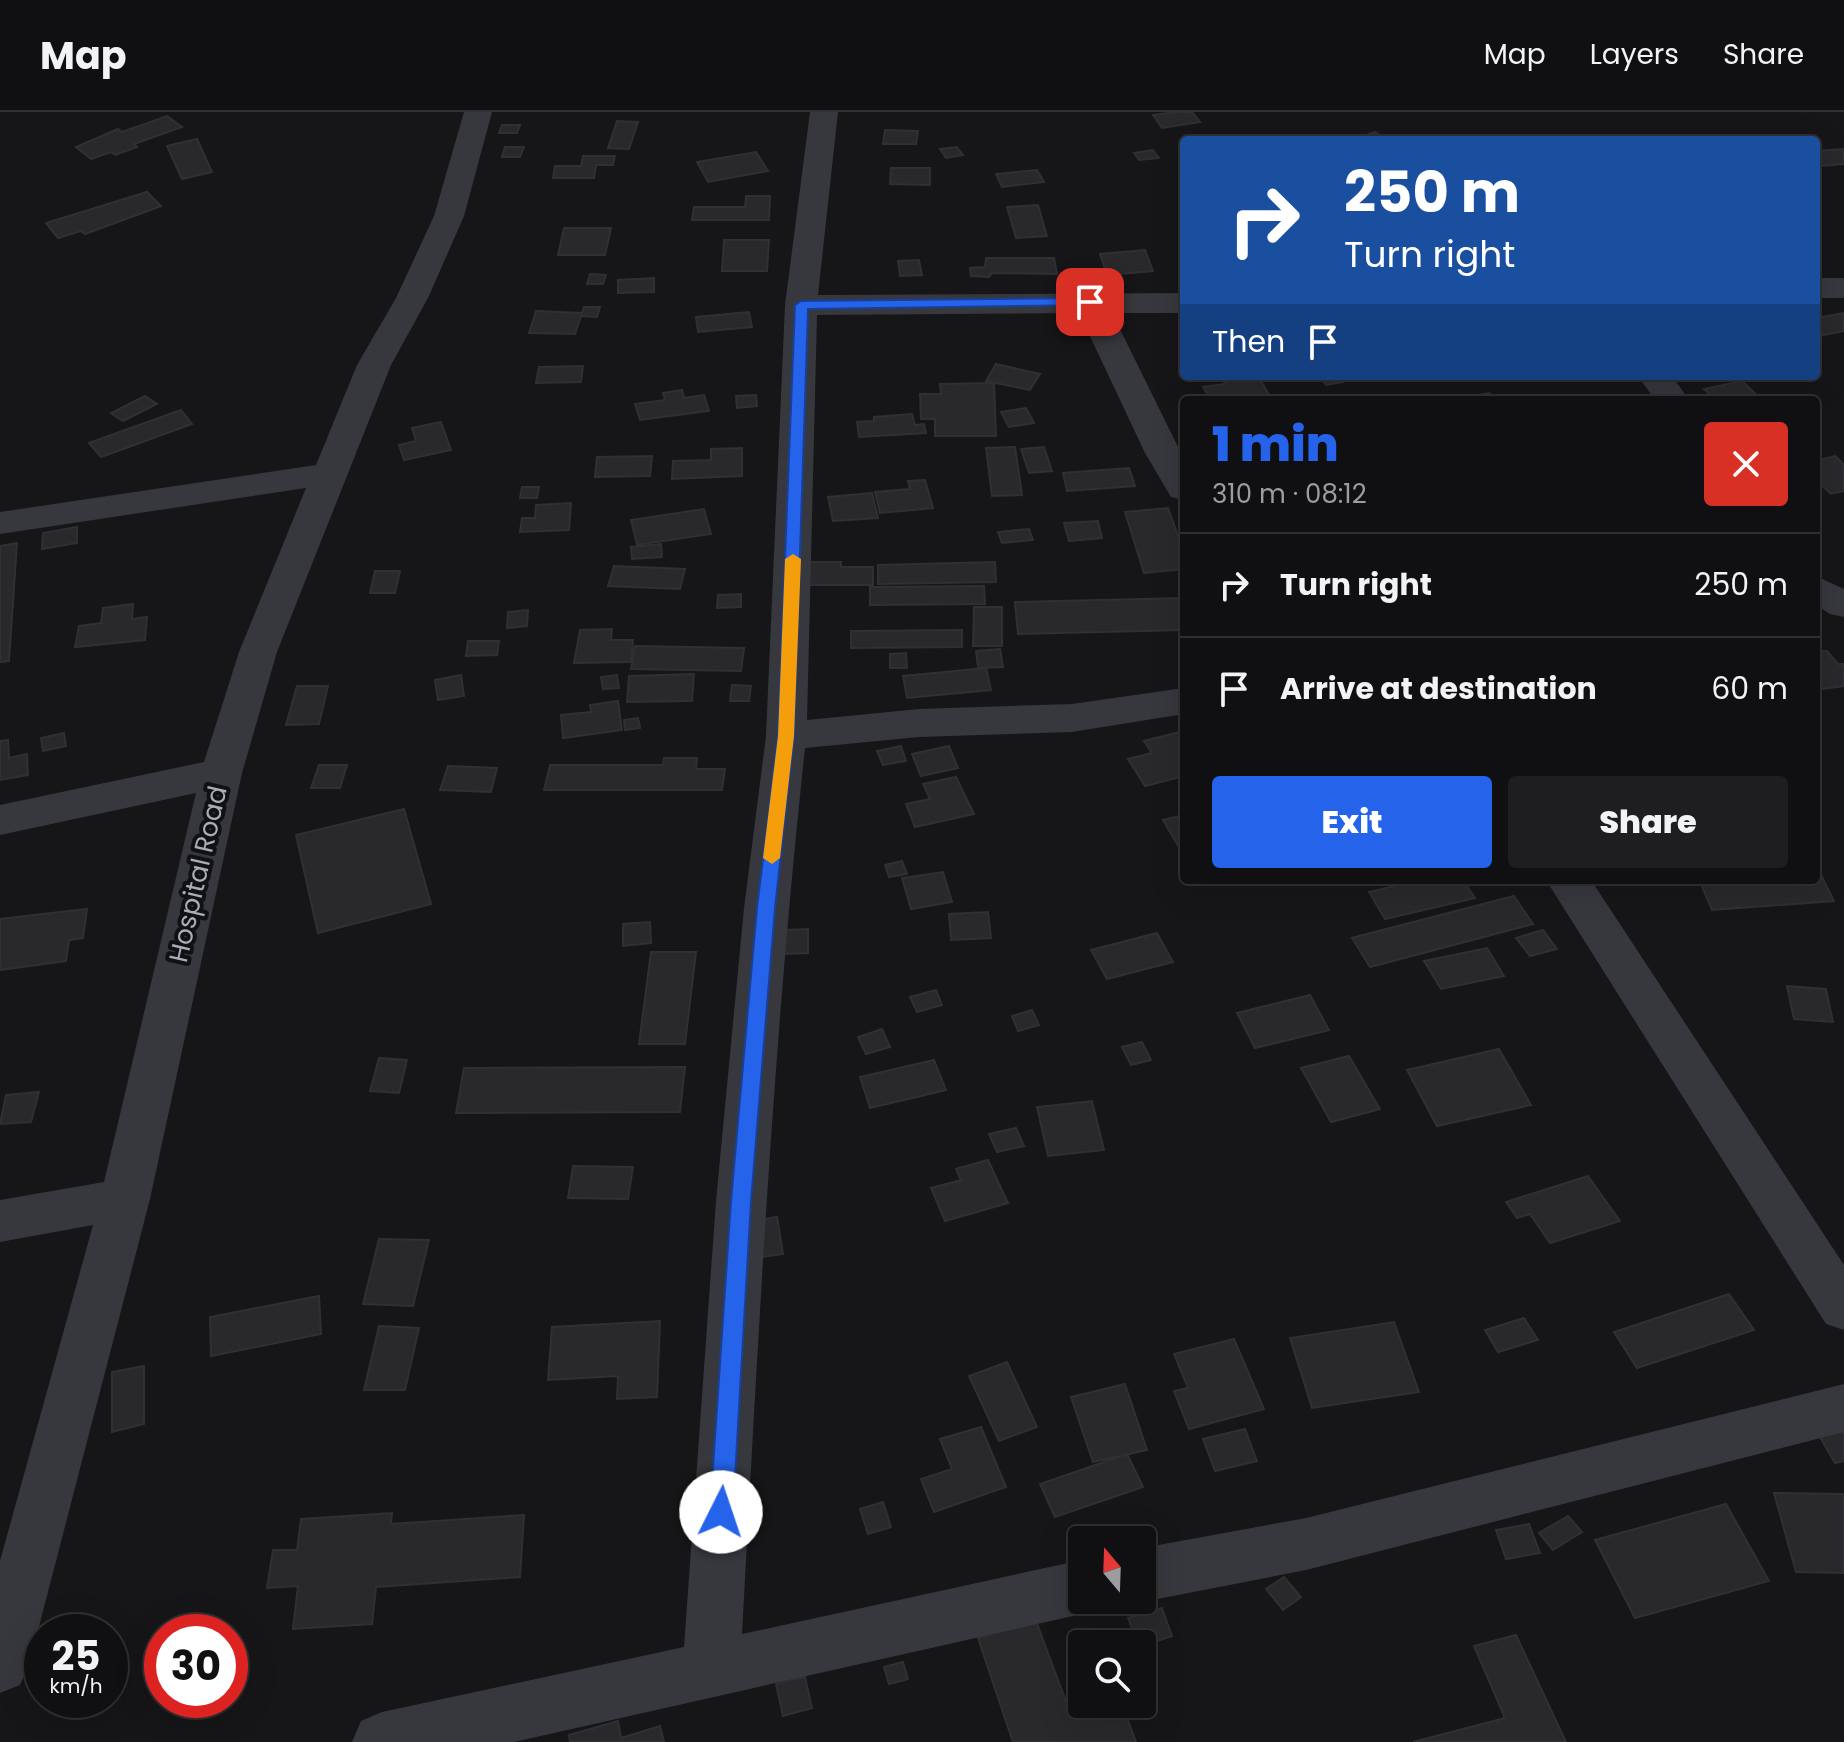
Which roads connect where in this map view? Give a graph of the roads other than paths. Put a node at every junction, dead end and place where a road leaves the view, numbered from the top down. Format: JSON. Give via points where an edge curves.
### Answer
{"nodes":[{"id":1,"x":478,"y":112,"type":"edge"},
{"id":2,"x":824,"y":112,"type":"edge"},
{"id":3,"x":1820,"y":288,"type":"edge"},
{"id":4,"x":1844,"y":288,"type":"edge"},
{"id":5,"x":1090,"y":302,"type":"junction"},
{"id":6,"x":1180,"y":303,"type":"edge"},
{"id":7,"x":801,"y":305,"type":"junction"},
{"id":8,"x":330,"y":474,"type":"junction"},
{"id":9,"x":1180,"y":482,"type":"edge"},
{"id":10,"x":0,"y":523,"type":"edge"},
{"id":11,"x":1180,"y":702,"type":"edge"},
{"id":12,"x":786,"y":736,"type":"junction"},
{"id":13,"x":221,"y":773,"type":"junction"},
{"id":14,"x":0,"y":820,"type":"edge"},
{"id":15,"x":1571,"y":884,"type":"edge"},
{"id":16,"x":125,"y":1199,"type":"junction"},
{"id":17,"x":0,"y":1221,"type":"edge"},
{"id":18,"x":1844,"y":1308,"type":"edge"},
{"id":19,"x":1844,"y":1408,"type":"edge"},
{"id":20,"x":1156,"y":1572,"type":"edge"},
{"id":21,"x":1068,"y":1590,"type":"edge"},
{"id":22,"x":0,"y":1665,"type":"edge"},
{"id":23,"x":711,"y":1667,"type":"junction"},
{"id":24,"x":382,"y":1742,"type":"edge"}],
"edges":[{"from":1,"to":8,"type":"street","name":"Hospital Road","via":[[449,216],[374,365]]},
{"from":2,"to":7,"type":"street"},
{"from":3,"to":4,"type":"street"},
{"from":5,"to":6,"type":"street"},
{"from":5,"to":7,"type":"street"},
{"from":5,"to":9,"type":"street"},
{"from":7,"to":12,"type":"street"},
{"from":8,"to":10,"type":"street"},
{"from":8,"to":13,"type":"street","name":"Hospital Road","via":[[258,652]]},
{"from":11,"to":12,"type":"street","via":[[1072,718],[919,723]]},
{"from":12,"to":23,"type":"street","via":[[741,1201]]},
{"from":13,"to":14,"type":"street"},
{"from":13,"to":16,"type":"street","name":"Hospital Road"},
{"from":15,"to":18,"type":"street"},
{"from":16,"to":17,"type":"street"},
{"from":16,"to":22,"type":"street","name":"Hospital Road"},
{"from":19,"to":20,"type":"street","via":[[1306,1544]]},
{"from":21,"to":23,"type":"street"},
{"from":23,"to":24,"type":"street"}]}
